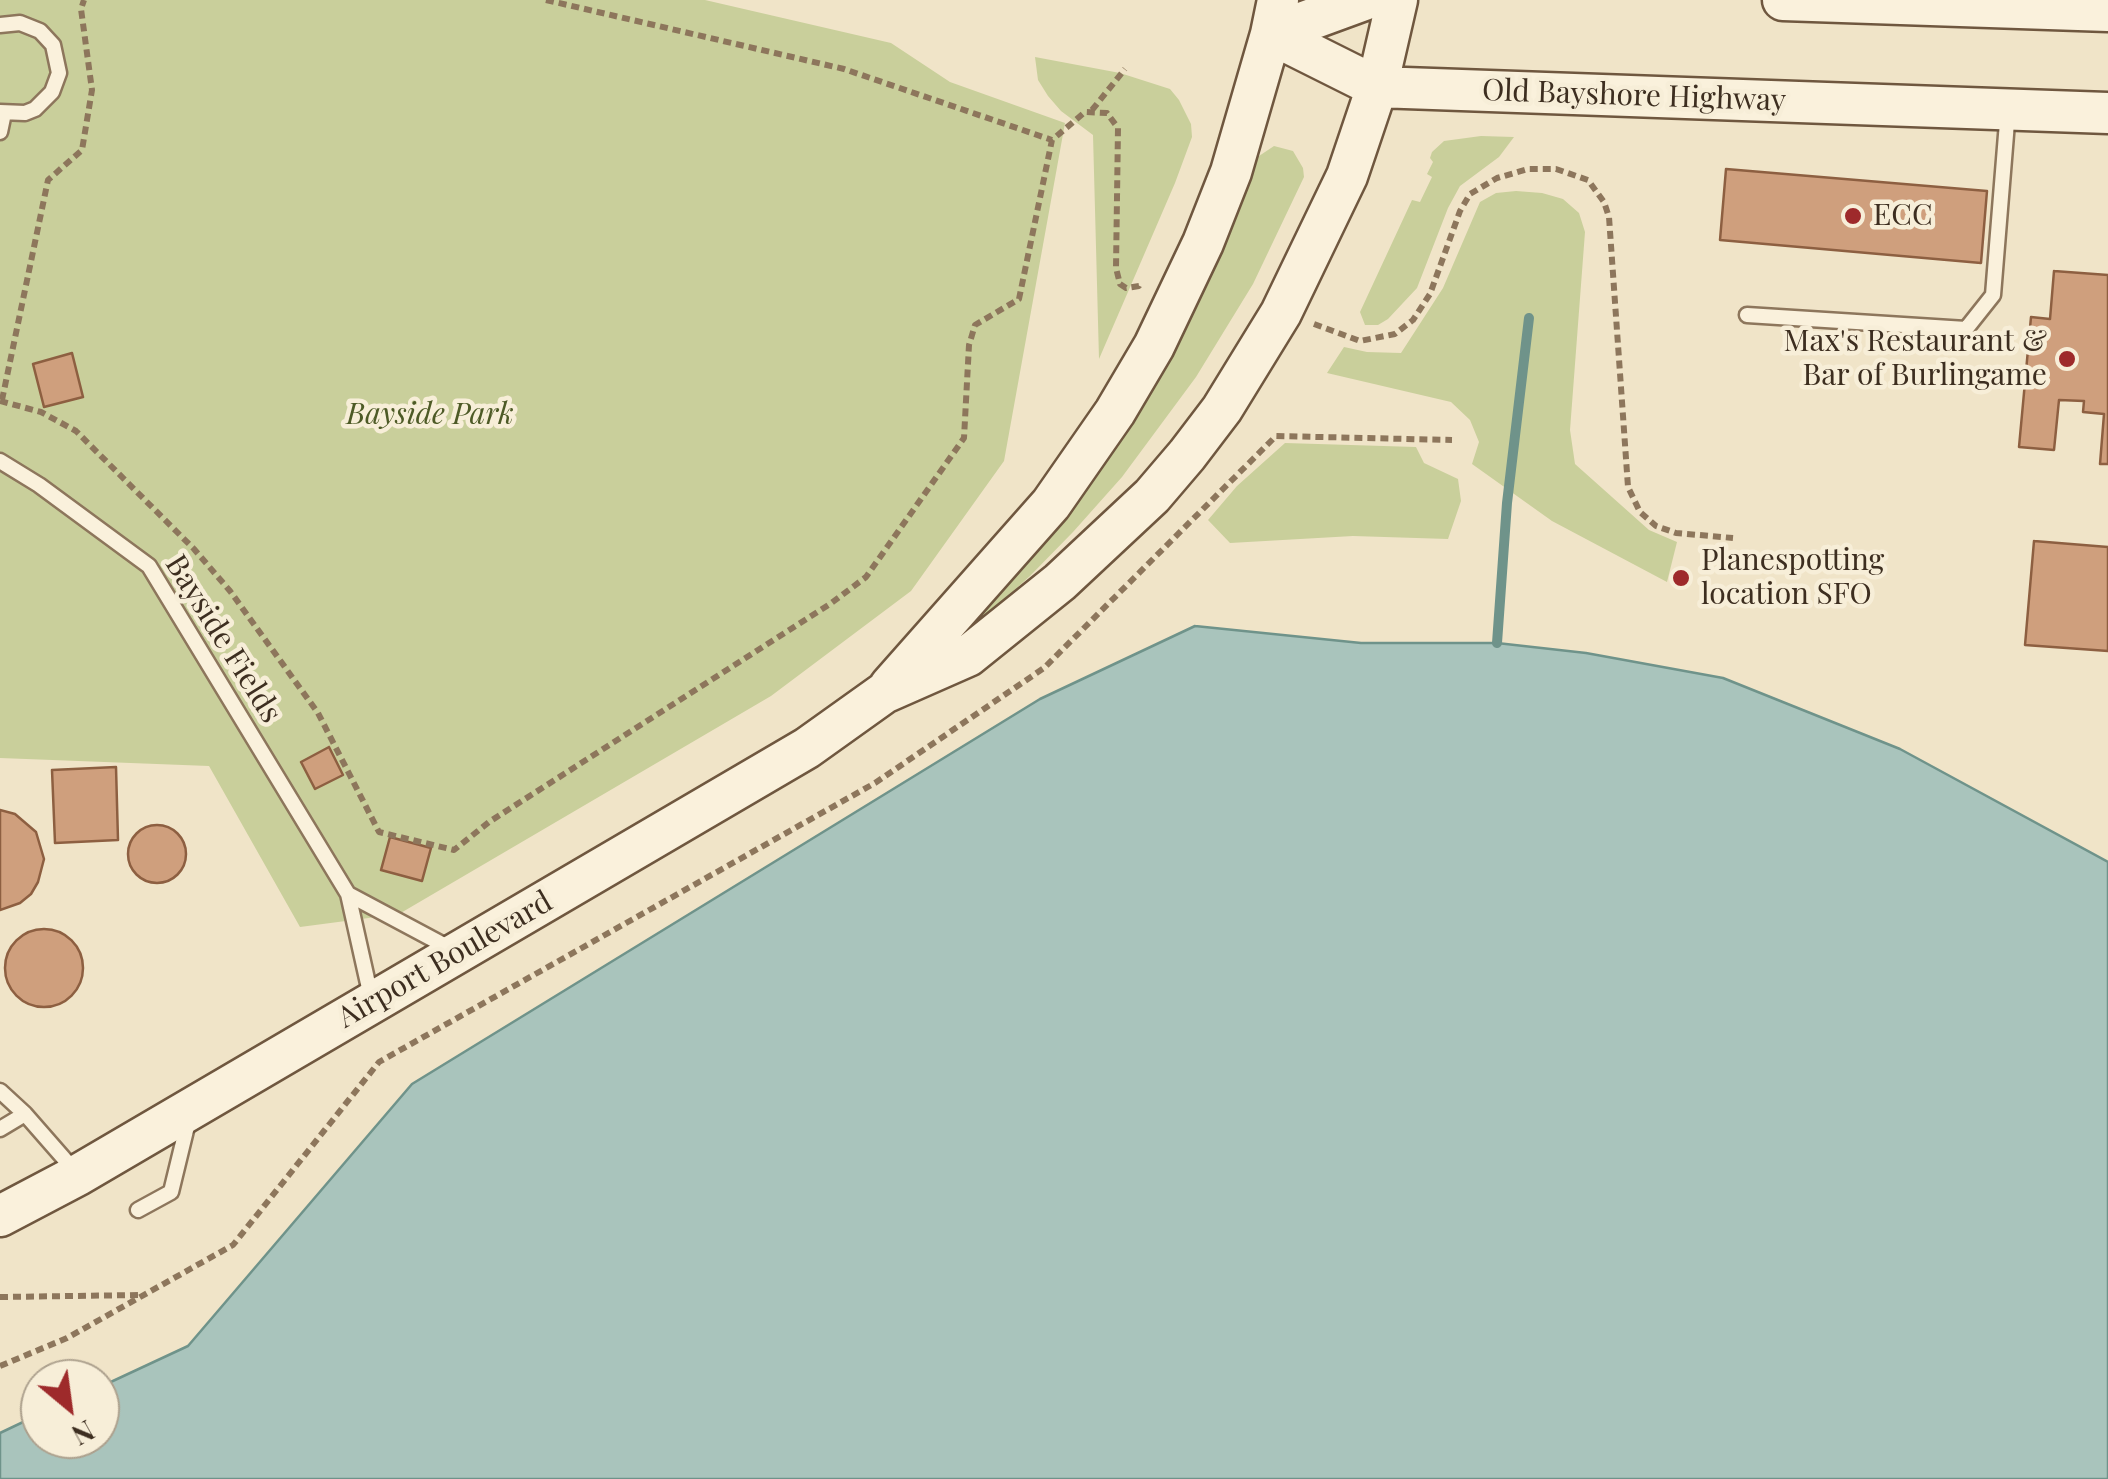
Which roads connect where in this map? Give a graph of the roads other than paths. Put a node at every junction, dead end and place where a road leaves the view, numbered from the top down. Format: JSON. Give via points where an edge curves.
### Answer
{"nodes":[{"id":1,"x":1364,"y":0,"type":"edge"},
{"id":2,"x":1396,"y":0,"type":"edge"},
{"id":3,"x":1783,"y":0,"type":"edge"},
{"id":4,"x":2108,"y":11,"type":"edge"},
{"id":5,"x":1274,"y":17,"type":"edge"},
{"id":6,"x":0,"y":24,"type":"edge"},
{"id":7,"x":1376,"y":87,"type":"junction"},
{"id":8,"x":2008,"y":110,"type":"junction"},
{"id":9,"x":2,"y":113,"type":"edge"},
{"id":10,"x":2108,"y":113,"type":"edge"},
{"id":11,"x":0,"y":132,"type":"edge"},
{"id":12,"x":1746,"y":315,"type":"dead end"},
{"id":13,"x":0,"y":461,"type":"edge"},
{"id":14,"x":884,"y":693,"type":"junction"},
{"id":15,"x":348,"y":894,"type":"junction"},
{"id":16,"x":458,"y":953,"type":"junction"},
{"id":17,"x":372,"y":1003,"type":"junction"},
{"id":18,"x":0,"y":1091,"type":"edge"},
{"id":19,"x":192,"y":1108,"type":"junction"},
{"id":20,"x":25,"y":1114,"type":"junction"},
{"id":21,"x":0,"y":1129,"type":"edge"},
{"id":22,"x":78,"y":1175,"type":"junction"},
{"id":23,"x":138,"y":1210,"type":"dead end"},
{"id":24,"x":0,"y":1216,"type":"edge"}],
"edges":[{"from":1,"to":5,"type":"main road"},
{"from":2,"to":7,"type":"main road","name":"Airport Boulevard"},
{"from":3,"to":4,"type":"main road"},
{"from":5,"to":7,"type":"main road","name":"Old Bayshore Highway"},
{"from":5,"to":14,"type":"main road","name":"Airport Boulevard","via":[[1230,172],[1154,346],[1051,504]]},
{"from":6,"to":9,"type":"lane","via":[[20,22],[40,31],[59,64],[45,102],[24,113]]},
{"from":7,"to":8,"type":"main road","name":"Old Bayshore Highway"},
{"from":7,"to":14,"type":"main road","name":"Airport Boulevard","via":[[1347,176],[1281,312],[1199,440],[1118,528],[968,656]]},
{"from":8,"to":10,"type":"main road","name":"Old Bayshore Highway"},
{"from":8,"to":12,"type":"lane","via":[[1993,296],[1966,329]]},
{"from":9,"to":11,"type":"lane"},
{"from":13,"to":15,"type":"lane","name":"Bayside Fields","via":[[149,566]]},
{"from":14,"to":16,"type":"main road","name":"Airport Boulevard","via":[[807,748]]},
{"from":15,"to":16,"type":"lane"},
{"from":15,"to":17,"type":"lane","name":"Bayside Fields"},
{"from":16,"to":17,"type":"main road","name":"Airport Boulevard"},
{"from":17,"to":19,"type":"main road","name":"Airport Boulevard"},
{"from":18,"to":20,"type":"lane"},
{"from":19,"to":22,"type":"main road","name":"Airport Boulevard"},
{"from":19,"to":23,"type":"lane","via":[[171,1192]]},
{"from":20,"to":21,"type":"lane"},
{"from":20,"to":22,"type":"lane"},
{"from":22,"to":24,"type":"main road","name":"Airport Boulevard"}]}
